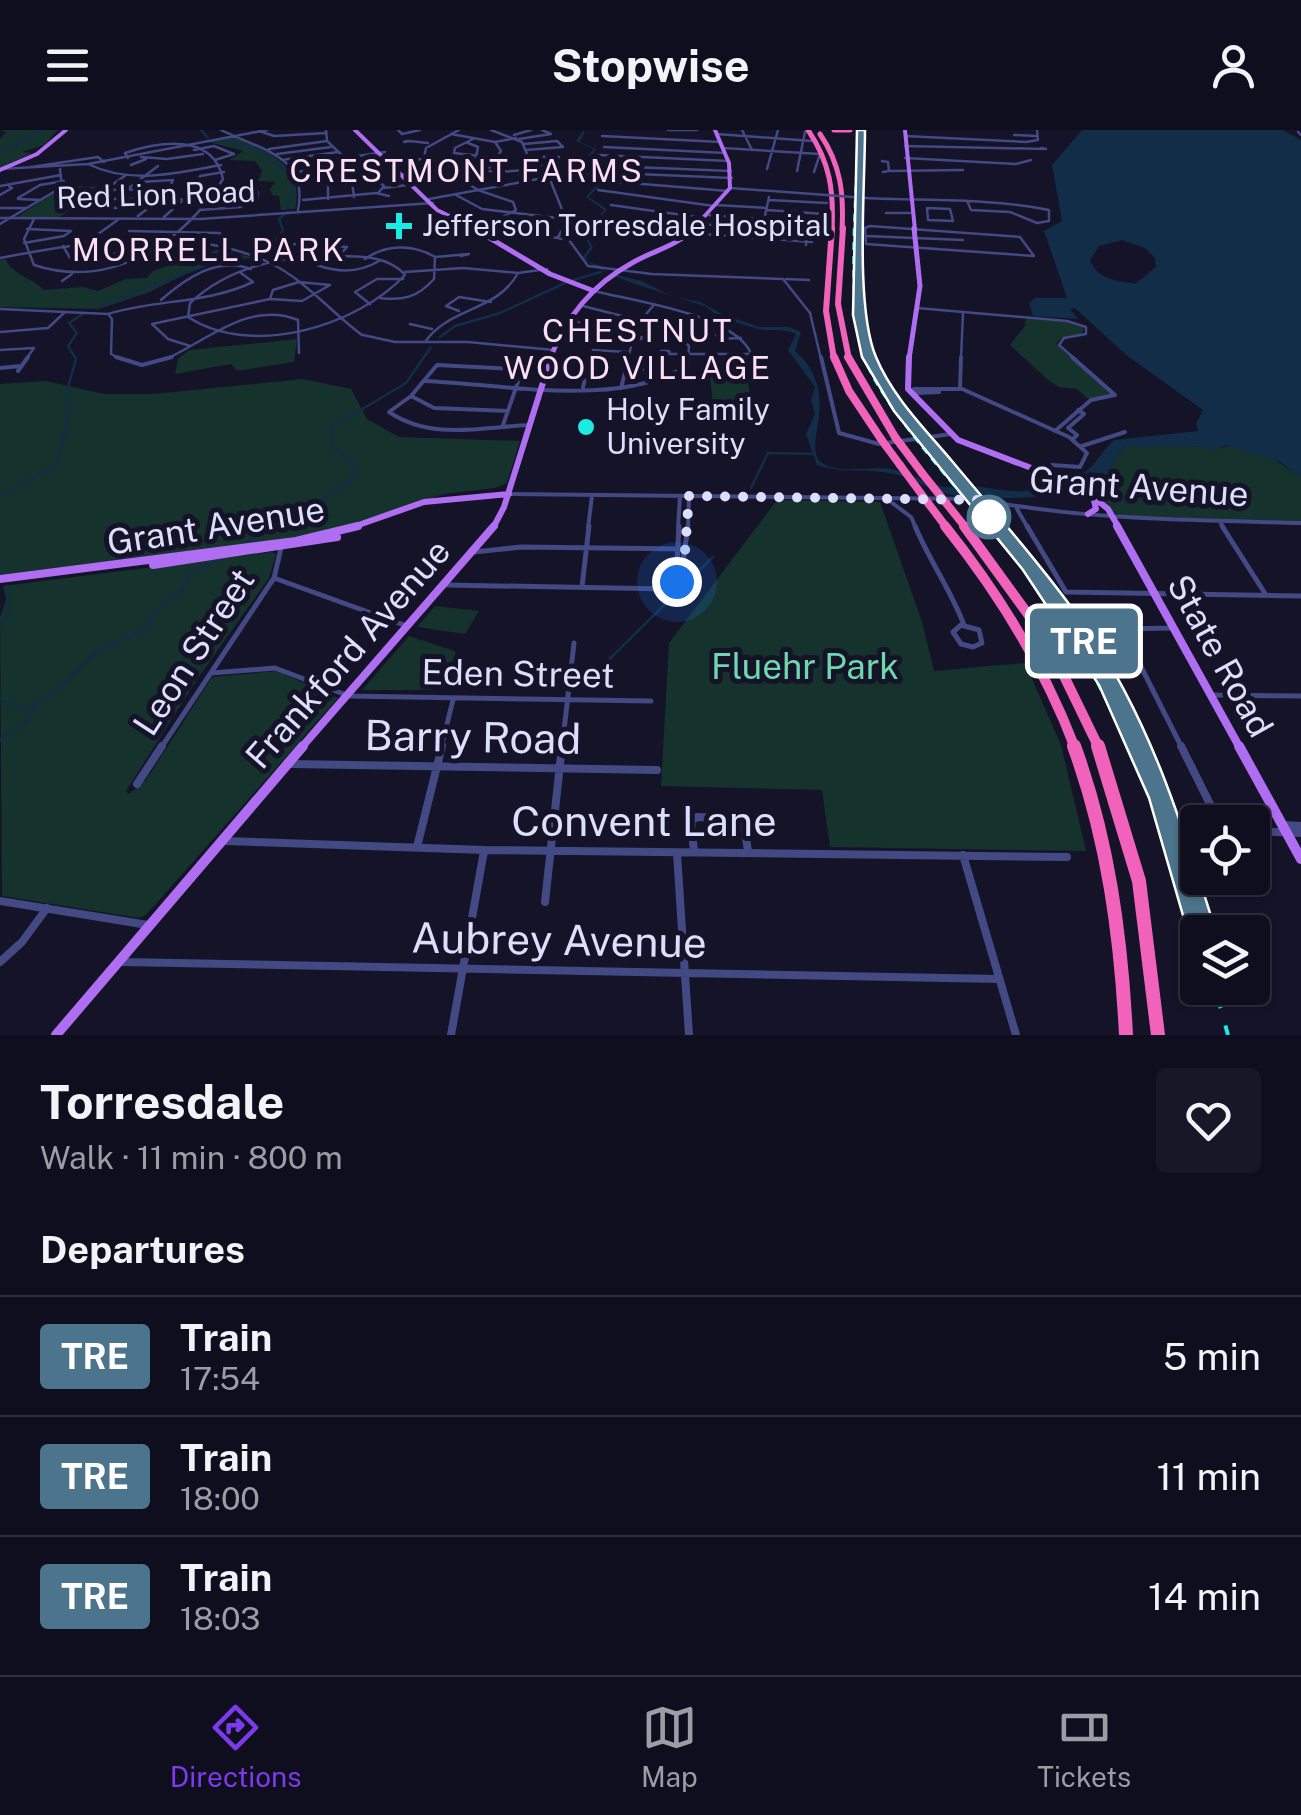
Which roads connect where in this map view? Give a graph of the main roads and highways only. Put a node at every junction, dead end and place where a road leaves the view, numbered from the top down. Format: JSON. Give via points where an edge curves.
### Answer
{"nodes":[{"id":1,"x":65,"y":130,"type":"edge"},
{"id":2,"x":357,"y":130,"type":"edge"},
{"id":3,"x":816,"y":130,"type":"edge"},
{"id":4,"x":833,"y":130,"type":"edge"},
{"id":5,"x":850,"y":130,"type":"edge"},
{"id":6,"x":807,"y":131,"type":"edge"},
{"id":7,"x":716,"y":132,"type":"edge"},
{"id":8,"x":905,"y":133,"type":"edge"},
{"id":9,"x":832,"y":148,"type":"junction"},
{"id":10,"x":2,"y":169,"type":"edge"},
{"id":11,"x":595,"y":290,"type":"junction"},
{"id":12,"x":508,"y":494,"type":"junction"},
{"id":13,"x":1093,"y":496,"type":"junction"},
{"id":14,"x":1088,"y":514,"type":"road end"},
{"id":15,"x":0,"y":582,"type":"edge"},
{"id":16,"x":1301,"y":860,"type":"edge"},
{"id":17,"x":56,"y":1035,"type":"edge"},
{"id":18,"x":1126,"y":1035,"type":"edge"},
{"id":19,"x":1158,"y":1035,"type":"edge"}],
"edges":[{"from":1,"to":10,"type":"main road"},
{"from":2,"to":11,"type":"main road","via":[[431,202],[545,269]]},
{"from":3,"to":9,"type":"highway"},
{"from":4,"to":5,"type":"highway"},
{"from":4,"to":9,"type":"highway"},
{"from":6,"to":18,"type":"highway","bridge":true,"via":[[825,152],[832,176],[828,338],[851,396],[1014,620],[1073,739],[1115,909]]},
{"from":7,"to":11,"type":"main road","name":"Frankford Avenue","via":[[729,161],[729,189],[673,247],[642,257]]},
{"from":8,"to":13,"type":"main road","name":"State Road","via":[[920,286],[906,382],[951,434]]},
{"from":9,"to":19,"type":"highway","bridge":true,"via":[[842,180],[842,338],[864,391],[1046,639],[1095,740],[1132,854]]},
{"from":11,"to":12,"type":"main road","name":"Frankford Avenue","via":[[567,321],[554,350]]},
{"from":12,"to":15,"type":"main road","name":"Grant Avenue","via":[[435,501],[281,546]]},
{"from":12,"to":17,"type":"main road","name":"Frankford Avenue","via":[[495,527],[446,586]]},
{"from":13,"to":14,"type":"main road","via":[[1096,509]]},
{"from":13,"to":16,"type":"main road","name":"State Road","via":[[1112,516]]}]}
